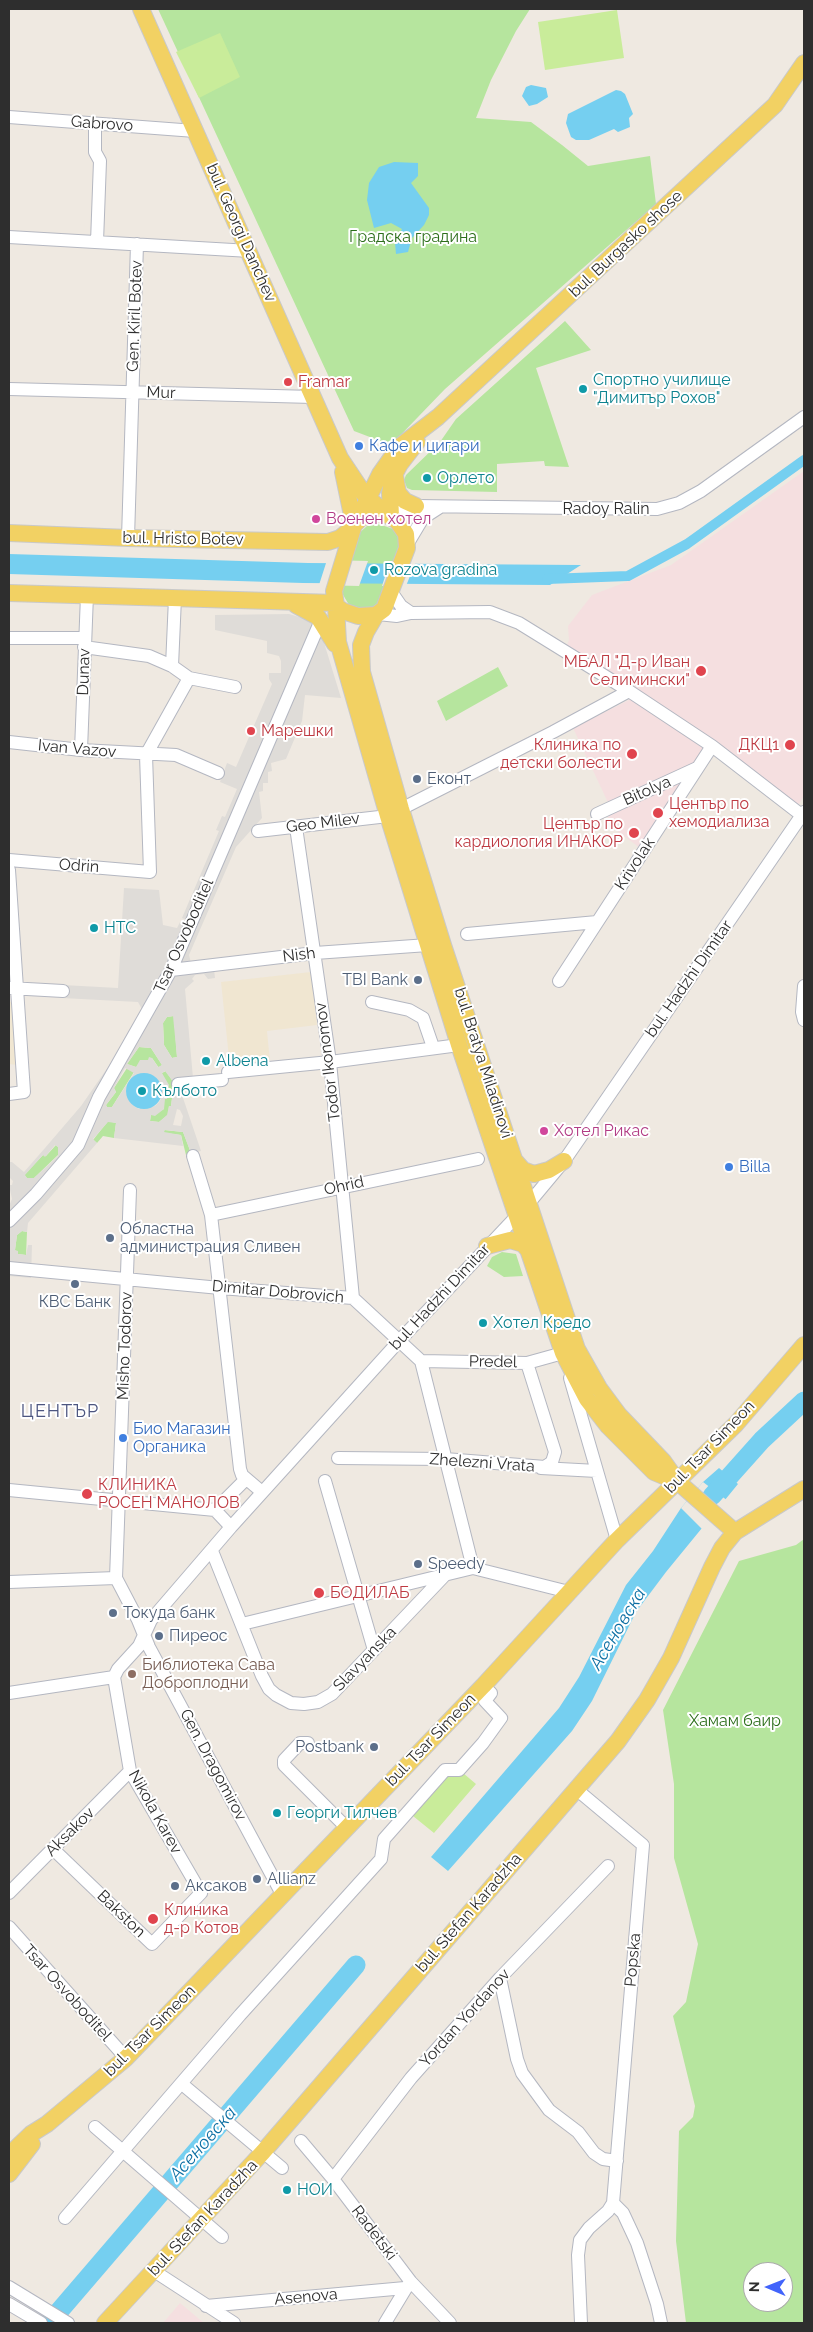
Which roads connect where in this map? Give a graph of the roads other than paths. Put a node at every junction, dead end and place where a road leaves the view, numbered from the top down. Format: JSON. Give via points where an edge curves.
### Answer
{"nodes":[{"id":1,"x":141,"y":9,"type":"edge"},
{"id":2,"x":804,"y":63,"type":"edge"},
{"id":3,"x":9,"y":117,"type":"edge"},
{"id":4,"x":95,"y":124,"type":"junction"},
{"id":5,"x":195,"y":131,"type":"junction"},
{"id":6,"x":9,"y":237,"type":"edge"},
{"id":7,"x":97,"y":242,"type":"junction"},
{"id":8,"x":137,"y":244,"type":"junction"},
{"id":9,"x":250,"y":251,"type":"junction"},
{"id":10,"x":9,"y":389,"type":"edge"},
{"id":11,"x":132,"y":392,"type":"junction"},
{"id":12,"x":313,"y":397,"type":"junction"},
{"id":13,"x":438,"y":417,"type":"junction"},
{"id":14,"x":804,"y":417,"type":"edge"},
{"id":15,"x":340,"y":458,"type":"junction"},
{"id":16,"x":395,"y":471,"type":"junction"},
{"id":17,"x":351,"y":475,"type":"junction"},
{"id":18,"x":379,"y":478,"type":"junction"},
{"id":19,"x":367,"y":499,"type":"junction"},
{"id":20,"x":416,"y":506,"type":"junction"},
{"id":21,"x":440,"y":507,"type":"junction"},
{"id":22,"x":391,"y":516,"type":"junction"},
{"id":23,"x":355,"y":524,"type":"junction"},
{"id":24,"x":9,"y":534,"type":"edge"},
{"id":25,"x":128,"y":538,"type":"junction"},
{"id":26,"x":406,"y":552,"type":"junction"},
{"id":27,"x":343,"y":557,"type":"joint"},
{"id":28,"x":393,"y":591,"type":"junction"},
{"id":29,"x":9,"y":593,"type":"edge"},
{"id":30,"x":87,"y":595,"type":"junction"},
{"id":31,"x":175,"y":598,"type":"junction"},
{"id":32,"x":335,"y":599,"type":"junction"},
{"id":33,"x":279,"y":601,"type":"junction"},
{"id":34,"x":411,"y":613,"type":"junction"},
{"id":35,"x":377,"y":615,"type":"junction"},
{"id":36,"x":318,"y":627,"type":"dead end"},
{"id":37,"x":9,"y":638,"type":"edge"},
{"id":38,"x":85,"y":643,"type":"junction"},
{"id":39,"x":344,"y":662,"type":"junction"},
{"id":40,"x":172,"y":666,"type":"junction"},
{"id":41,"x":189,"y":678,"type":"junction"},
{"id":42,"x":235,"y":687,"type":"dead end"},
{"id":43,"x":629,"y":691,"type":"junction"},
{"id":44,"x":9,"y":742,"type":"edge"},
{"id":45,"x":712,"y":746,"type":"junction"},
{"id":46,"x":81,"y":750,"type":"junction"},
{"id":47,"x":146,"y":755,"type":"junction"},
{"id":48,"x":698,"y":768,"type":"junction"},
{"id":49,"x":218,"y":773,"type":"dead end"},
{"id":50,"x":394,"y":812,"type":"junction"},
{"id":51,"x":598,"y":814,"type":"dead end"},
{"id":52,"x":804,"y":815,"type":"edge"},
{"id":53,"x":296,"y":826,"type":"junction"},
{"id":54,"x":258,"y":831,"type":"dead end"},
{"id":55,"x":9,"y":860,"type":"edge"},
{"id":56,"x":9,"y":870,"type":"edge"},
{"id":57,"x":597,"y":922,"type":"junction"},
{"id":58,"x":467,"y":934,"type":"dead end"},
{"id":59,"x":428,"y":945,"type":"junction"},
{"id":60,"x":314,"y":953,"type":"junction"},
{"id":61,"x":171,"y":970,"type":"junction"},
{"id":62,"x":559,"y":982,"type":"dead end"},
{"id":63,"x":804,"y":986,"type":"edge"},
{"id":64,"x":13,"y":988,"type":"edge"},
{"id":65,"x":63,"y":991,"type":"dead end"},
{"id":66,"x":372,"y":1002,"type":"dead end"},
{"id":67,"x":804,"y":1020,"type":"edge"},
{"id":68,"x":458,"y":1045,"type":"junction"},
{"id":69,"x":433,"y":1047,"type":"junction"},
{"id":70,"x":330,"y":1062,"type":"junction"},
{"id":71,"x":178,"y":1084,"type":"dead end"},
{"id":72,"x":9,"y":1094,"type":"edge"},
{"id":73,"x":193,"y":1156,"type":"dead end"},
{"id":74,"x":478,"y":1159,"type":"dead end"},
{"id":75,"x":564,"y":1161,"type":"junction"},
{"id":76,"x":516,"y":1162,"type":"junction"},
{"id":77,"x":341,"y":1186,"type":"junction"},
{"id":78,"x":130,"y":1190,"type":"dead end"},
{"id":79,"x":529,"y":1203,"type":"junction"},
{"id":80,"x":211,"y":1215,"type":"junction"},
{"id":81,"x":517,"y":1215,"type":"junction"},
{"id":82,"x":9,"y":1221,"type":"edge"},
{"id":83,"x":487,"y":1246,"type":"junction"},
{"id":84,"x":529,"y":1251,"type":"junction"},
{"id":85,"x":9,"y":1268,"type":"edge"},
{"id":86,"x":128,"y":1279,"type":"junction"},
{"id":87,"x":220,"y":1288,"type":"junction"},
{"id":88,"x":353,"y":1298,"type":"junction"},
{"id":89,"x":400,"y":1340,"type":"junction"},
{"id":90,"x":804,"y":1345,"type":"edge"},
{"id":91,"x":563,"y":1352,"type":"junction"},
{"id":92,"x":422,"y":1361,"type":"junction"},
{"id":93,"x":527,"y":1363,"type":"junction"},
{"id":94,"x":338,"y":1458,"type":"dead end"},
{"id":95,"x":445,"y":1459,"type":"junction"},
{"id":96,"x":541,"y":1468,"type":"junction"},
{"id":97,"x":597,"y":1472,"type":"junction"},
{"id":98,"x":246,"y":1479,"type":"junction"},
{"id":99,"x":325,"y":1481,"type":"dead end"},
{"id":100,"x":678,"y":1482,"type":"junction"},
{"id":101,"x":804,"y":1489,"type":"edge"},
{"id":102,"x":9,"y":1490,"type":"edge"},
{"id":103,"x":262,"y":1492,"type":"junction"},
{"id":104,"x":118,"y":1501,"type":"junction"},
{"id":105,"x":216,"y":1510,"type":"junction"},
{"id":106,"x":231,"y":1527,"type":"junction"},
{"id":107,"x":735,"y":1532,"type":"junction"},
{"id":108,"x":617,"y":1540,"type":"junction"},
{"id":109,"x":212,"y":1551,"type":"junction"},
{"id":110,"x":473,"y":1568,"type":"junction"},
{"id":111,"x":445,"y":1575,"type":"junction"},
{"id":112,"x":116,"y":1578,"type":"junction"},
{"id":113,"x":9,"y":1582,"type":"edge"},
{"id":114,"x":569,"y":1592,"type":"junction"},
{"id":115,"x":357,"y":1596,"type":"junction"},
{"id":116,"x":242,"y":1624,"type":"junction"},
{"id":117,"x":144,"y":1634,"type":"junction"},
{"id":118,"x":374,"y":1650,"type":"junction"},
{"id":119,"x":114,"y":1677,"type":"junction"},
{"id":120,"x":483,"y":1686,"type":"junction"},
{"id":121,"x":9,"y":1693,"type":"edge"},
{"id":122,"x":308,"y":1743,"type":"dead end"},
{"id":123,"x":130,"y":1771,"type":"junction"},
{"id":124,"x":576,"y":1790,"type":"junction"},
{"id":125,"x":346,"y":1828,"type":"junction"},
{"id":126,"x":53,"y":1849,"type":"junction"},
{"id":127,"x":608,"y":1866,"type":"dead end"},
{"id":128,"x":196,"y":1884,"type":"joint"},
{"id":129,"x":9,"y":1893,"type":"edge"},
{"id":130,"x":283,"y":1896,"type":"junction"},
{"id":131,"x":9,"y":1927,"type":"edge"},
{"id":132,"x":500,"y":1978,"type":"junction"},
{"id":133,"x":126,"y":2058,"type":"junction"},
{"id":134,"x":182,"y":2084,"type":"junction"},
{"id":135,"x":47,"y":2124,"type":"junction"},
{"id":136,"x":95,"y":2127,"type":"dead end"},
{"id":137,"x":301,"y":2142,"type":"dead end"},
{"id":138,"x":123,"y":2151,"type":"junction"},
{"id":139,"x":263,"y":2152,"type":"junction"},
{"id":140,"x":9,"y":2155,"type":"edge"},
{"id":141,"x":617,"y":2161,"type":"junction"},
{"id":142,"x":282,"y":2168,"type":"dead end"},
{"id":143,"x":9,"y":2174,"type":"edge"},
{"id":144,"x":333,"y":2179,"type":"junction"},
{"id":145,"x":613,"y":2202,"type":"junction"},
{"id":146,"x":65,"y":2218,"type":"dead end"},
{"id":147,"x":202,"y":2221,"type":"junction"},
{"id":148,"x":222,"y":2237,"type":"dead end"},
{"id":149,"x":154,"y":2272,"type":"junction"},
{"id":150,"x":408,"y":2285,"type":"junction"},
{"id":151,"x":9,"y":2287,"type":"edge"},
{"id":152,"x":206,"y":2306,"type":"junction"},
{"id":153,"x":12,"y":2307,"type":"edge"},
{"id":154,"x":66,"y":2322,"type":"edge"},
{"id":155,"x":40,"y":2323,"type":"edge"},
{"id":156,"x":105,"y":2323,"type":"edge"},
{"id":157,"x":234,"y":2323,"type":"edge"},
{"id":158,"x":385,"y":2323,"type":"edge"},
{"id":159,"x":450,"y":2323,"type":"edge"},
{"id":160,"x":581,"y":2323,"type":"edge"},
{"id":161,"x":661,"y":2323,"type":"edge"}],
"edges":[{"from":1,"to":5,"type":"main road","name":"bul. Georgi Danchev"},
{"from":2,"to":13,"type":"main road","name":"bul. Burgasko shose","via":[[775,105]]},
{"from":3,"to":4,"type":"street","name":"Gabrovo"},
{"from":4,"to":5,"type":"street","name":"Gabrovo"},
{"from":4,"to":7,"type":"street","via":[[95,152],[100,161]]},
{"from":5,"to":9,"type":"main road","name":"bul. Georgi Danchev"},
{"from":6,"to":7,"type":"street"},
{"from":7,"to":8,"type":"street"},
{"from":8,"to":9,"type":"street"},
{"from":8,"to":11,"type":"street","name":"Gen. Kiril Botev"},
{"from":9,"to":12,"type":"main road","name":"bul. Georgi Danchev"},
{"from":10,"to":11,"type":"street","name":"Mur"},
{"from":11,"to":12,"type":"street","name":"Mur"},
{"from":11,"to":25,"type":"street","name":"Gen. Kiril Botev"},
{"from":12,"to":15,"type":"main road","name":"bul. Georgi Danchev"},
{"from":13,"to":16,"type":"main road","name":"bul. Burgasko shose"},
{"from":13,"to":18,"type":"main road","name":"bul. Burgasko shose","via":[[399,447]]},
{"from":14,"to":21,"type":"street","name":"Radoy Ralin","via":[[701,492],[657,509]]},
{"from":15,"to":17,"type":"main road","name":"bul. Georgi Danchev"},
{"from":15,"to":23,"type":"main road","name":"bul. Georgi Danchev"},
{"from":16,"to":20,"type":"main road","via":[[398,493]]},
{"from":16,"to":22,"type":"main road","name":"bul. Burgasko shose","via":[[390,486]]},
{"from":17,"to":18,"type":"main road","via":[[362,481]]},
{"from":17,"to":19,"type":"main road","name":"bul. Georgi Danchev"},
{"from":18,"to":19,"type":"main road","name":"bul. Burgasko shose"},
{"from":19,"to":22,"type":"main road","name":"bul. Georgi Danchev"},
{"from":19,"to":23,"type":"main road","name":"bul. Burgasko shose"},
{"from":20,"to":21,"type":"street","name":"Radoy Ralin"},
{"from":20,"to":22,"type":"street"},
{"from":21,"to":26,"type":"street","via":[[423,518]]},
{"from":22,"to":23,"type":"main road","via":[[374,514]]},
{"from":22,"to":26,"type":"main road","via":[[403,529]]},
{"from":23,"to":25,"type":"main road","name":"bul. Hristo Botev","via":[[340,538],[328,542]]},
{"from":23,"to":27,"type":"main road","name":"bul. Burgasko shose"},
{"from":24,"to":25,"type":"main road","name":"bul. Hristo Botev"},
{"from":26,"to":28,"type":"main road","name":"bul. Bratya Miladinovi"},
{"from":27,"to":32,"type":"main road","name":"bul. Bratya Miladinovi"},
{"from":28,"to":34,"type":"street","via":[[400,606]]},
{"from":28,"to":35,"type":"main road","name":"bul. Bratya Miladinovi"},
{"from":29,"to":30,"type":"main road"},
{"from":30,"to":31,"type":"main road"},
{"from":30,"to":38,"type":"street","name":"Dunav"},
{"from":31,"to":33,"type":"main road"},
{"from":31,"to":40,"type":"street"},
{"from":32,"to":33,"type":"main road"},
{"from":32,"to":35,"type":"main road","via":[[352,615]]},
{"from":32,"to":39,"type":"main road","name":"bul. Bratya Miladinovi","via":[[337,631]]},
{"from":33,"to":39,"type":"main road","via":[[303,607],[318,617]]},
{"from":34,"to":35,"type":"street"},
{"from":34,"to":43,"type":"street","via":[[490,612],[502,615]]},
{"from":35,"to":50,"type":"main road","name":"bul. Bratya Miladinovi","via":[[363,638],[361,666]]},
{"from":36,"to":61,"type":"street","name":"Tsar Osvoboditel"},
{"from":37,"to":38,"type":"street"},
{"from":38,"to":40,"type":"street","via":[[149,656]]},
{"from":38,"to":46,"type":"street","name":"Dunav"},
{"from":39,"to":50,"type":"main road","name":"bul. Bratya Miladinovi"},
{"from":40,"to":41,"type":"street"},
{"from":41,"to":42,"type":"street"},
{"from":41,"to":47,"type":"street"},
{"from":43,"to":45,"type":"street"},
{"from":43,"to":50,"type":"street","name":"Geo Milev"},
{"from":44,"to":46,"type":"street","name":"Ivan Vazov"},
{"from":45,"to":48,"type":"street","name":"Krivolak"},
{"from":45,"to":52,"type":"street"},
{"from":46,"to":47,"type":"street","name":"Ivan Vazov"},
{"from":47,"to":49,"type":"street","name":"Ivan Vazov","via":[[176,755]]},
{"from":47,"to":55,"type":"street","name":"Odrin","via":[[150,872]]},
{"from":48,"to":51,"type":"street","name":"Bitolya"},
{"from":48,"to":57,"type":"street","name":"Krivolak"},
{"from":50,"to":53,"type":"street","name":"Geo Milev"},
{"from":50,"to":59,"type":"main road","name":"bul. Bratya Miladinovi"},
{"from":50,"to":76,"type":"main road","name":"bul. Bratya Miladinovi"},
{"from":52,"to":75,"type":"street","name":"bul. Hadzhi Dimitar"},
{"from":53,"to":54,"type":"street","name":"Geo Milev"},
{"from":53,"to":60,"type":"street","name":"Todor Ikonomov"},
{"from":56,"to":64,"type":"street"},
{"from":57,"to":58,"type":"street"},
{"from":57,"to":62,"type":"street","name":"Krivolak"},
{"from":59,"to":60,"type":"street","name":"Nish"},
{"from":59,"to":68,"type":"main road","name":"bul. Bratya Miladinovi"},
{"from":60,"to":61,"type":"street","name":"Nish"},
{"from":60,"to":70,"type":"street","name":"Todor Ikonomov"},
{"from":61,"to":82,"type":"street","name":"Tsar Osvoboditel","via":[[98,1097],[78,1145]]},
{"from":63,"to":67,"type":"street"},
{"from":64,"to":65,"type":"street"},
{"from":64,"to":72,"type":"street","via":[[24,1092]]},
{"from":66,"to":69,"type":"street","via":[[409,1010],[423,1018]]},
{"from":68,"to":69,"type":"street"},
{"from":68,"to":81,"type":"main road","name":"bul. Bratya Miladinovi"},
{"from":69,"to":70,"type":"street"},
{"from":70,"to":71,"type":"street"},
{"from":70,"to":77,"type":"street","name":"Todor Ikonomov"},
{"from":73,"to":80,"type":"street"},
{"from":74,"to":77,"type":"street","name":"Ohrid"},
{"from":75,"to":76,"type":"main road","via":[[534,1174],[523,1170]]},
{"from":75,"to":79,"type":"street","name":"bul. Hadzhi Dimitar"},
{"from":76,"to":79,"type":"main road","name":"bul. Bratya Miladinovi"},
{"from":77,"to":80,"type":"street","name":"Ohrid"},
{"from":77,"to":88,"type":"street","name":"Todor Ikonomov"},
{"from":78,"to":86,"type":"street","name":"Misho Todorov"},
{"from":79,"to":81,"type":"street","name":"bul. Hadzhi Dimitar"},
{"from":79,"to":100,"type":"main road","name":"bul. Bratya Miladinovi","via":[[577,1349],[618,1415],[663,1461]]},
{"from":80,"to":87,"type":"street"},
{"from":81,"to":83,"type":"street","name":"bul. Hadzhi Dimitar"},
{"from":81,"to":84,"type":"main road","name":"bul. Bratya Miladinovi"},
{"from":83,"to":84,"type":"main road","via":[[514,1240]]},
{"from":83,"to":89,"type":"street","name":"bul. Hadzhi Dimitar"},
{"from":84,"to":91,"type":"main road","name":"bul. Bratya Miladinovi"},
{"from":85,"to":86,"type":"street","name":"Dimitar Dobrovich"},
{"from":86,"to":87,"type":"street","name":"Dimitar Dobrovich"},
{"from":86,"to":104,"type":"street","name":"Misho Todorov"},
{"from":87,"to":88,"type":"street","name":"Dimitar Dobrovich"},
{"from":87,"to":98,"type":"street","via":[[240,1470]]},
{"from":88,"to":89,"type":"street","name":"Dimitar Dobrovich"},
{"from":89,"to":92,"type":"street","name":"Dimitar Dobrovich"},
{"from":89,"to":103,"type":"street","name":"bul. Hadzhi Dimitar"},
{"from":90,"to":100,"type":"main road","name":"bul. Tsar Simeon","via":[[736,1424]]},
{"from":91,"to":93,"type":"street","name":"Predel"},
{"from":91,"to":97,"type":"street","name":"bul. Bratya Miladinovi"},
{"from":91,"to":100,"type":"main road","name":"bul. Bratya Miladinovi","via":[[587,1399],[629,1450],[654,1472]]},
{"from":92,"to":93,"type":"street","name":"Predel"},
{"from":92,"to":95,"type":"street"},
{"from":93,"to":96,"type":"street","name":"Zhelezni Vrata","via":[[555,1452],[552,1462]]},
{"from":94,"to":95,"type":"street","name":"Zhelezni Vrata"},
{"from":95,"to":96,"type":"street","name":"Zhelezni Vrata"},
{"from":95,"to":110,"type":"street"},
{"from":96,"to":97,"type":"street"},
{"from":97,"to":108,"type":"street","name":"bul. Bratya Miladinovi"},
{"from":98,"to":103,"type":"street"},
{"from":98,"to":105,"type":"street"},
{"from":99,"to":115,"type":"street"},
{"from":100,"to":107,"type":"main road","name":"bul. Bratya Miladinovi"},
{"from":100,"to":108,"type":"main road","name":"bul. Tsar Simeon"},
{"from":101,"to":107,"type":"main road","name":"bul. Stefan Karadzha"},
{"from":102,"to":104,"type":"street"},
{"from":103,"to":106,"type":"street","name":"bul. Hadzhi Dimitar"},
{"from":104,"to":105,"type":"street"},
{"from":104,"to":112,"type":"street","name":"Misho Todorov"},
{"from":105,"to":106,"type":"street"},
{"from":106,"to":109,"type":"street","name":"bul. Hadzhi Dimitar"},
{"from":107,"to":124,"type":"main road","name":"bul. Stefan Karadzha","via":[[712,1567],[671,1658],[647,1700],[618,1742]]},
{"from":108,"to":114,"type":"main road","name":"bul. Tsar Simeon"},
{"from":109,"to":116,"type":"street","name":"Slavyanska"},
{"from":109,"to":117,"type":"street","name":"bul. Hadzhi Dimitar","via":[[151,1620]]},
{"from":110,"to":111,"type":"street"},
{"from":110,"to":114,"type":"street"},
{"from":111,"to":115,"type":"street"},
{"from":111,"to":118,"type":"street","name":"Slavyanska"},
{"from":112,"to":113,"type":"street"},
{"from":112,"to":117,"type":"street","name":"Gen. Dragomirov"},
{"from":114,"to":120,"type":"main road","name":"bul. Tsar Simeon"},
{"from":115,"to":116,"type":"street"},
{"from":115,"to":118,"type":"street"},
{"from":116,"to":118,"type":"street","name":"Slavyanska","via":[[269,1689],[291,1703],[318,1702],[332,1694]]},
{"from":117,"to":119,"type":"street","name":"bul. Hadzhi Dimitar"},
{"from":117,"to":130,"type":"street","name":"Gen. Dragomirov"},
{"from":119,"to":121,"type":"street"},
{"from":119,"to":123,"type":"street","name":"Nikola Karev"},
{"from":120,"to":125,"type":"main road","name":"bul. Tsar Simeon"},
{"from":120,"to":134,"type":"street","via":[[491,1693],[485,1701],[501,1718],[497,1724],[459,1770],[445,1770],[384,1839],[381,1859]]},
{"from":122,"to":125,"type":"street","via":[[300,1743],[284,1764]]},
{"from":123,"to":126,"type":"street","name":"Aksakov"},
{"from":123,"to":128,"type":"street","name":"Nikola Karev"},
{"from":124,"to":139,"type":"main road","name":"bul. Stefan Karadzha"},
{"from":124,"to":141,"type":"street","name":"Popska","via":[[643,1845]]},
{"from":125,"to":130,"type":"main road","name":"bul. Tsar Simeon"},
{"from":126,"to":128,"type":"street","name":"Bakston","via":[[152,1944],[201,1893]]},
{"from":126,"to":129,"type":"street","name":"Aksakov"},
{"from":127,"to":132,"type":"street","name":"Yordan Yordanov"},
{"from":130,"to":133,"type":"main road","name":"bul. Tsar Simeon"},
{"from":131,"to":133,"type":"street","name":"Tsar Osvoboditel"},
{"from":132,"to":141,"type":"street","via":[[522,2073],[549,2110],[578,2132],[594,2153],[603,2159]]},
{"from":132,"to":144,"type":"street","name":"Yordan Yordanov","via":[[406,2084]]},
{"from":133,"to":135,"type":"main road","name":"bul. Tsar Simeon"},
{"from":134,"to":138,"type":"street"},
{"from":134,"to":139,"type":"street"},
{"from":135,"to":140,"type":"main road","name":"bul. Tsar Simeon"},
{"from":135,"to":143,"type":"main road","name":"bul. Tsar Simeon"},
{"from":136,"to":138,"type":"street"},
{"from":137,"to":144,"type":"street","name":"Radetski"},
{"from":138,"to":146,"type":"street"},
{"from":138,"to":147,"type":"street"},
{"from":139,"to":142,"type":"street"},
{"from":139,"to":147,"type":"main road","name":"bul. Stefan Karadzha"},
{"from":141,"to":145,"type":"street"},
{"from":144,"to":150,"type":"street","name":"Radetski"},
{"from":145,"to":160,"type":"street","via":[[580,2240]]},
{"from":145,"to":161,"type":"street","via":[[623,2213],[637,2243]]},
{"from":147,"to":148,"type":"street"},
{"from":147,"to":149,"type":"main road","name":"bul. Stefan Karadzha"},
{"from":149,"to":152,"type":"street","via":[[180,2286]]},
{"from":149,"to":156,"type":"main road","name":"bul. Stefan Karadzha"},
{"from":150,"to":152,"type":"street","name":"Asenova"},
{"from":150,"to":158,"type":"street"},
{"from":150,"to":159,"type":"street","name":"Radetski"},
{"from":151,"to":154,"type":"street"},
{"from":152,"to":157,"type":"street"},
{"from":153,"to":155,"type":"street"}]}
